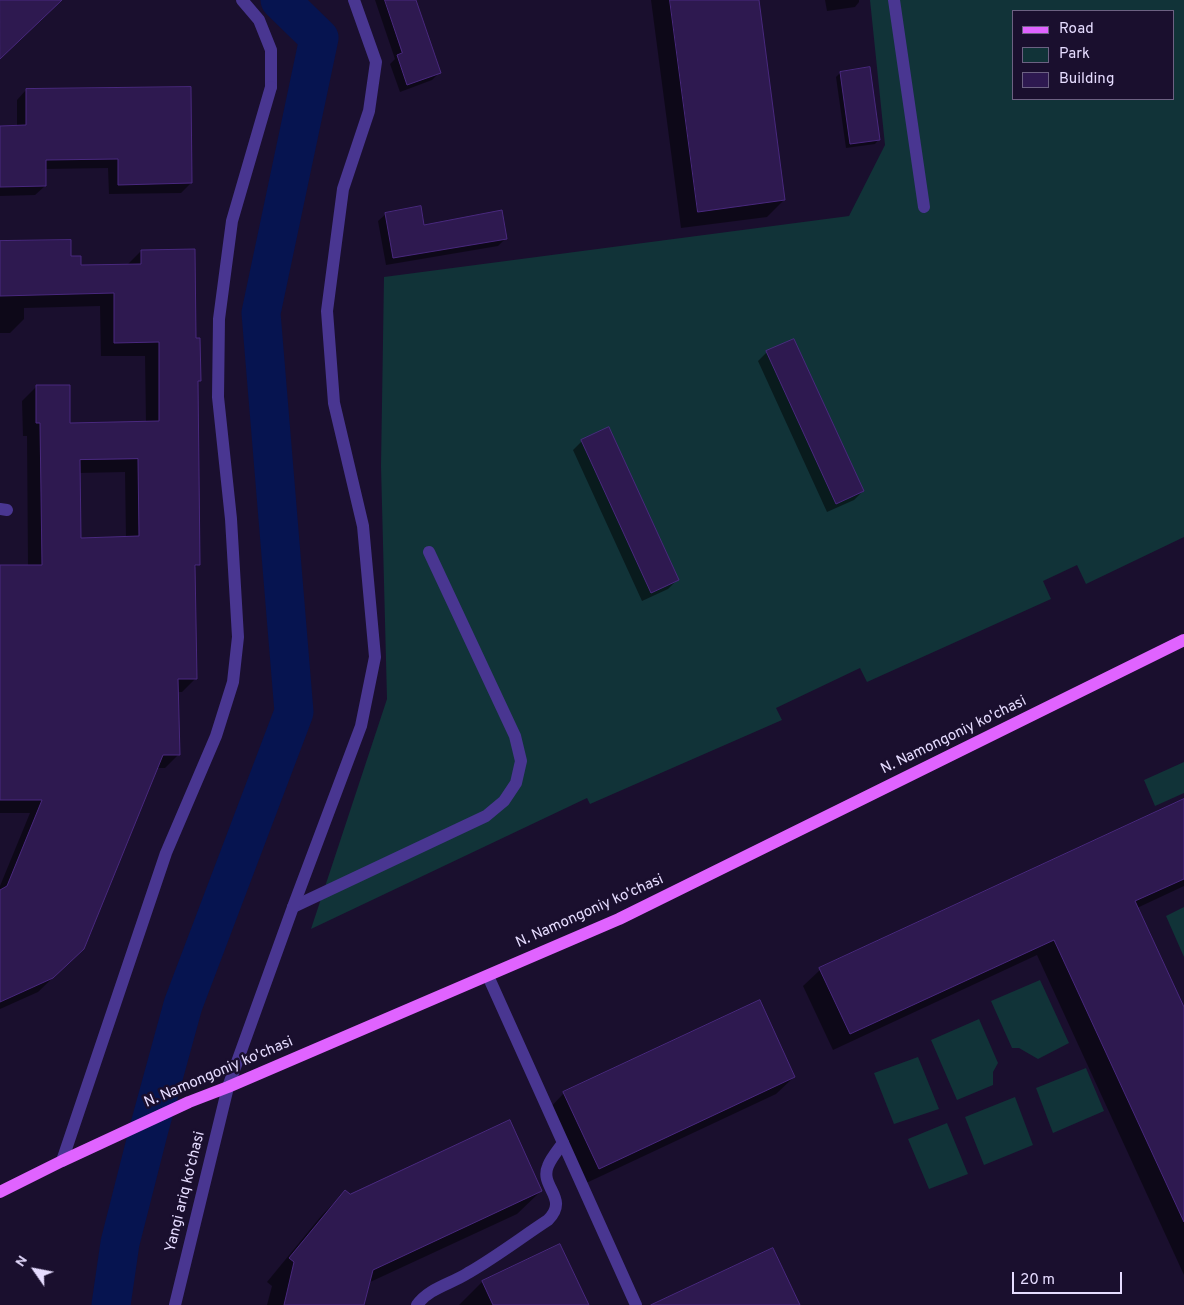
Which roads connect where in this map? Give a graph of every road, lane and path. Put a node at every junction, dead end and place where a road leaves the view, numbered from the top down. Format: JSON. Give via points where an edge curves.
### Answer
{"nodes":[{"id":1,"x":242,"y":0,"type":"edge"},
{"id":2,"x":354,"y":0,"type":"edge"},
{"id":3,"x":894,"y":0,"type":"edge"},
{"id":4,"x":924,"y":207,"type":"dead end"},
{"id":5,"x":429,"y":552,"type":"dead end"},
{"id":6,"x":1184,"y":640,"type":"edge"},
{"id":7,"x":293,"y":906,"type":"junction"},
{"id":8,"x":488,"y":976,"type":"junction"},
{"id":9,"x":228,"y":1087,"type":"junction"},
{"id":10,"x":563,"y":1143,"type":"junction"},
{"id":11,"x":62,"y":1161,"type":"junction"},
{"id":12,"x":0,"y":1192,"type":"edge"},
{"id":13,"x":175,"y":1305,"type":"edge"},
{"id":14,"x":417,"y":1305,"type":"edge"},
{"id":15,"x":636,"y":1305,"type":"edge"}],
"edges":[{"from":1,"to":11,"type":"street","via":[[259,20],[271,50],[271,87],[232,221],[219,319],[218,397],[231,519],[238,637],[233,682],[216,736],[166,853]]},
{"from":2,"to":7,"type":"street","name":"Yangi ariq ko‘chasi","via":[[376,62],[369,111],[343,189],[327,311],[334,402],[363,526],[375,657],[360,726]]},
{"from":3,"to":4,"type":"street"},
{"from":5,"to":7,"type":"street","via":[[515,736],[521,761],[516,783],[504,801],[486,816]]},
{"from":6,"to":8,"type":"main road","name":"N. Namongoniy ko'chasi","via":[[619,919]]},
{"from":7,"to":9,"type":"street","name":"Yangi ariq ko‘chasi"},
{"from":8,"to":9,"type":"main road","name":"N. Namongoniy ko'chasi"},
{"from":8,"to":10,"type":"street"},
{"from":9,"to":11,"type":"main road","name":"N. Namongoniy ko'chasi"},
{"from":9,"to":13,"type":"street","name":"Yangi ariq ko‘chasi"},
{"from":10,"to":14,"type":"street","via":[[548,1166],[546,1176],[557,1205],[554,1214],[467,1274],[422,1298]]},
{"from":10,"to":15,"type":"street"},
{"from":11,"to":12,"type":"main road","name":"N. Namongoniy ko'chasi"}]}
